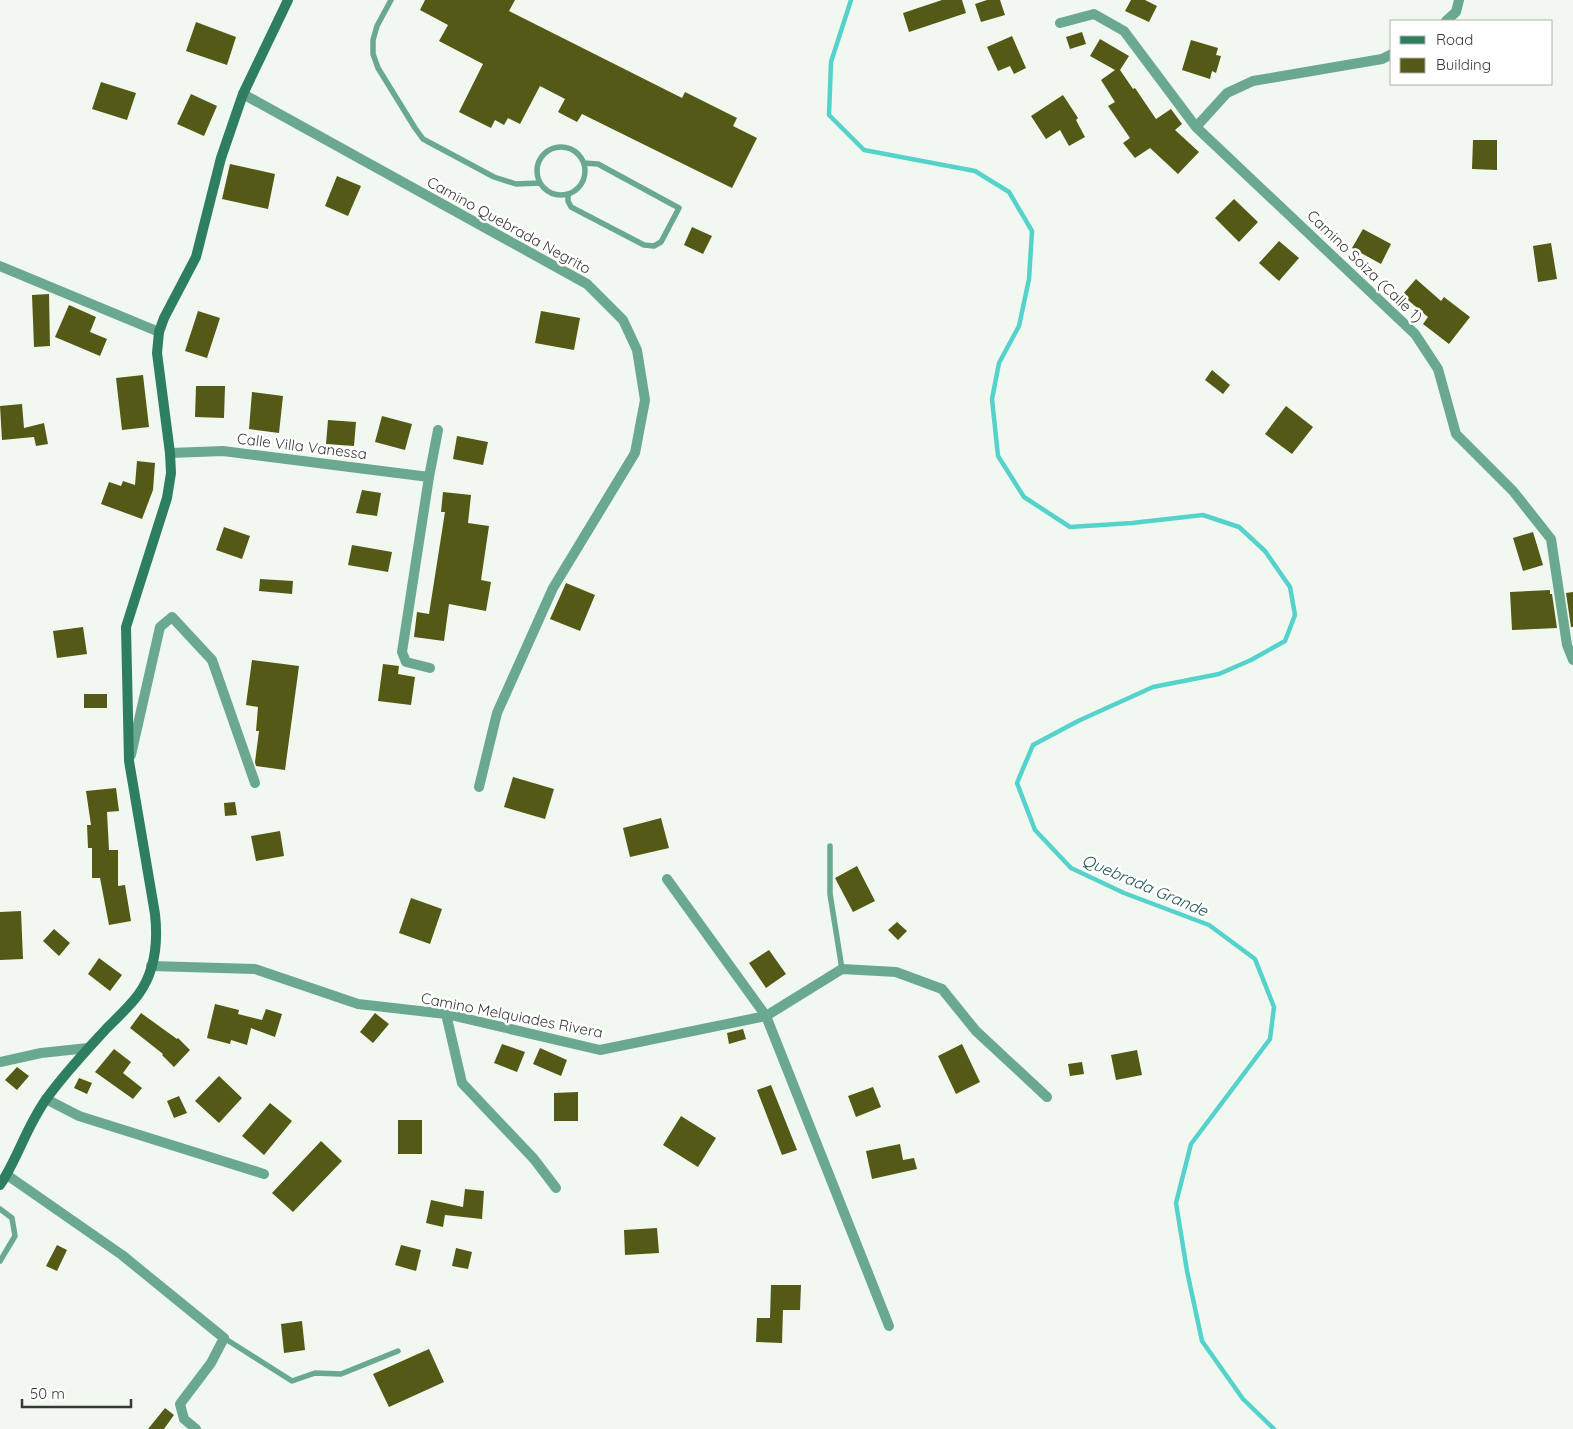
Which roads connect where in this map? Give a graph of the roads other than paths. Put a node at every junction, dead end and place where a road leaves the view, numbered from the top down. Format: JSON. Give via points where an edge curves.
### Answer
{"nodes":[{"id":1,"x":288,"y":0,"type":"edge"},
{"id":2,"x":391,"y":0,"type":"edge"},
{"id":3,"x":1459,"y":0,"type":"edge"},
{"id":4,"x":1447,"y":20,"type":"edge"},
{"id":5,"x":1060,"y":23,"type":"dead end"},
{"id":6,"x":1390,"y":55,"type":"edge"},
{"id":7,"x":243,"y":94,"type":"junction"},
{"id":8,"x":1196,"y":127,"type":"junction"},
{"id":9,"x":584,"y":163,"type":"junction"},
{"id":10,"x":540,"y":183,"type":"junction"},
{"id":11,"x":568,"y":194,"type":"junction"},
{"id":12,"x":0,"y":266,"type":"edge"},
{"id":13,"x":159,"y":332,"type":"junction"},
{"id":14,"x":438,"y":430,"type":"dead end"},
{"id":15,"x":170,"y":454,"type":"junction"},
{"id":16,"x":429,"y":477,"type":"junction"},
{"id":17,"x":1573,"y":660,"type":"edge"},
{"id":18,"x":430,"y":668,"type":"dead end"},
{"id":19,"x":130,"y":761,"type":"junction"},
{"id":20,"x":255,"y":783,"type":"dead end"},
{"id":21,"x":479,"y":787,"type":"dead end"},
{"id":22,"x":830,"y":846,"type":"dead end"},
{"id":23,"x":667,"y":879,"type":"dead end"},
{"id":24,"x":151,"y":966,"type":"junction"},
{"id":25,"x":842,"y":969,"type":"junction"},
{"id":26,"x":446,"y":1014,"type":"junction"},
{"id":27,"x":766,"y":1016,"type":"junction"},
{"id":28,"x":88,"y":1048,"type":"junction"},
{"id":29,"x":0,"y":1062,"type":"edge"},
{"id":30,"x":1047,"y":1097,"type":"dead end"},
{"id":31,"x":46,"y":1099,"type":"junction"},
{"id":32,"x":264,"y":1174,"type":"dead end"},
{"id":33,"x":7,"y":1175,"type":"junction"},
{"id":34,"x":0,"y":1185,"type":"edge"},
{"id":35,"x":556,"y":1188,"type":"dead end"},
{"id":36,"x":0,"y":1208,"type":"edge"},
{"id":37,"x":0,"y":1261,"type":"edge"},
{"id":38,"x":889,"y":1326,"type":"dead end"},
{"id":39,"x":224,"y":1338,"type":"junction"},
{"id":40,"x":398,"y":1351,"type":"dead end"},
{"id":41,"x":196,"y":1429,"type":"edge"}],
"edges":[{"from":1,"to":7,"type":"main road"},
{"from":2,"to":10,"type":"lane","via":[[377,26],[373,54],[378,68],[423,139],[494,177],[516,184]]},
{"from":3,"to":4,"type":"street","via":[[1456,12]]},
{"from":5,"to":8,"type":"street","name":"Camino Soiza (Calle 1)","via":[[1094,14],[1124,31]]},
{"from":6,"to":8,"type":"street","via":[[1253,81],[1227,94]]},
{"from":7,"to":13,"type":"main road","via":[[221,158],[196,257]]},
{"from":7,"to":21,"type":"street","name":"Camino Quebrada Negrito","via":[[587,284],[623,320],[637,350],[645,400],[635,453],[553,588],[497,713]]},
{"from":8,"to":17,"type":"street","name":"Camino Soiza (Calle 1)","via":[[1415,334],[1438,369],[1456,434],[1513,491],[1551,539],[1567,645]]},
{"from":9,"to":10,"type":"lane","via":[[572,149],[553,148],[539,160],[536,169]]},
{"from":9,"to":11,"type":"lane","via":[[582,182]]},
{"from":9,"to":11,"type":"lane","via":[[598,164],[679,208],[661,242],[654,246],[644,245],[571,207]]},
{"from":10,"to":11,"type":"lane","via":[[550,192]]},
{"from":12,"to":13,"type":"street"},
{"from":13,"to":15,"type":"main road","via":[[158,371]]},
{"from":14,"to":16,"type":"street"},
{"from":15,"to":16,"type":"street","name":"Calle Villa Vanessa","via":[[223,451]]},
{"from":15,"to":19,"type":"main road","via":[[167,498],[126,627]]},
{"from":16,"to":18,"type":"street","via":[[402,652],[406,662]]},
{"from":19,"to":20,"type":"street","via":[[160,627],[172,617],[212,660]]},
{"from":19,"to":24,"type":"main road","via":[[157,931]]},
{"from":22,"to":25,"type":"lane","via":[[830,894]]},
{"from":23,"to":27,"type":"street"},
{"from":24,"to":26,"type":"street","name":"Camino Melquiades Rivera","via":[[255,969],[358,1004]]},
{"from":24,"to":28,"type":"main road","via":[[138,995]]},
{"from":25,"to":27,"type":"street","name":"Camino Melquiades Rivera"},
{"from":25,"to":30,"type":"street","via":[[896,972],[942,989],[976,1031]]},
{"from":26,"to":27,"type":"street","name":"Camino Melquiades Rivera","via":[[600,1050]]},
{"from":26,"to":35,"type":"street","via":[[462,1083],[534,1159]]},
{"from":27,"to":38,"type":"street"},
{"from":28,"to":29,"type":"street"},
{"from":28,"to":31,"type":"main road"},
{"from":31,"to":32,"type":"street","via":[[79,1116]]},
{"from":31,"to":33,"type":"main road","via":[[25,1133]]},
{"from":33,"to":34,"type":"main road"},
{"from":33,"to":39,"type":"street","via":[[122,1255]]},
{"from":36,"to":37,"type":"lane","via":[[12,1218],[15,1236]]},
{"from":39,"to":40,"type":"lane","via":[[292,1381],[315,1373],[341,1374]]},
{"from":39,"to":41,"type":"street","via":[[211,1363],[180,1404],[184,1419]]}]}
